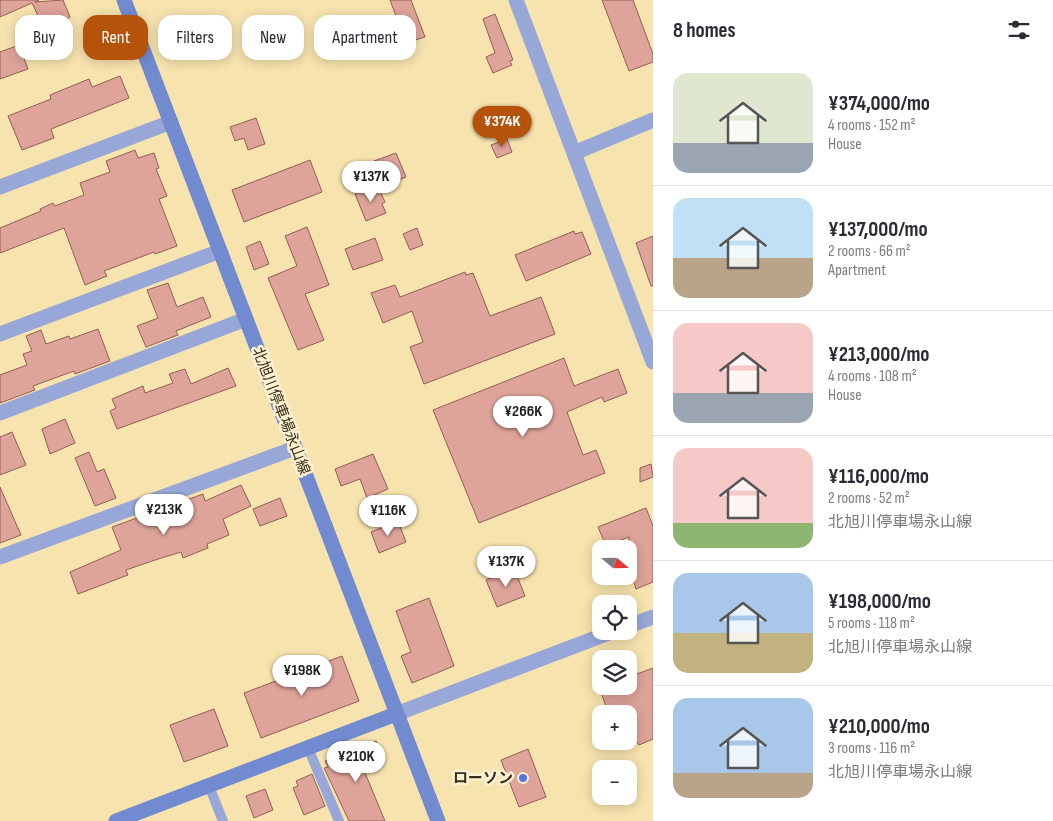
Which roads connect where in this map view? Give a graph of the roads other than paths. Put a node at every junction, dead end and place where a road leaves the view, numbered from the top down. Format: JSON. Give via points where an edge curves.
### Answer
{"nodes":[{"id":1,"x":124,"y":0,"type":"edge"},
{"id":2,"x":516,"y":0,"type":"edge"},
{"id":3,"x":653,"y":120,"type":"edge"},
{"id":4,"x":171,"y":122,"type":"junction"},
{"id":5,"x":574,"y":153,"type":"junction"},
{"id":6,"x":0,"y":187,"type":"edge"},
{"id":7,"x":220,"y":251,"type":"junction"},
{"id":8,"x":246,"y":319,"type":"junction"},
{"id":9,"x":0,"y":334,"type":"edge"},
{"id":10,"x":650,"y":346,"type":"edge"},
{"id":11,"x":653,"y":362,"type":"edge"},
{"id":12,"x":0,"y":413,"type":"edge"},
{"id":13,"x":295,"y":448,"type":"junction"},
{"id":14,"x":0,"y":557,"type":"edge"},
{"id":15,"x":653,"y":616,"type":"edge"},
{"id":16,"x":637,"y":623,"type":"edge"},
{"id":17,"x":592,"y":639,"type":"edge"},
{"id":18,"x":396,"y":714,"type":"junction"},
{"id":19,"x":308,"y":748,"type":"junction"},
{"id":20,"x":209,"y":786,"type":"junction"},
{"id":21,"x":116,"y":821,"type":"edge"},
{"id":22,"x":223,"y":821,"type":"edge"},
{"id":23,"x":339,"y":821,"type":"edge"},
{"id":24,"x":438,"y":821,"type":"edge"}],
"edges":[{"from":1,"to":4,"type":"main road","name":"北旭川停車場永山線"},
{"from":2,"to":5,"type":"street"},
{"from":3,"to":5,"type":"street"},
{"from":4,"to":6,"type":"street"},
{"from":4,"to":7,"type":"main road","name":"北旭川停車場永山線"},
{"from":5,"to":10,"type":"street"},
{"from":7,"to":8,"type":"main road","name":"北旭川停車場永山線"},
{"from":7,"to":9,"type":"street"},
{"from":8,"to":12,"type":"street"},
{"from":8,"to":13,"type":"main road","name":"北旭川停車場永山線"},
{"from":10,"to":11,"type":"street"},
{"from":13,"to":14,"type":"street"},
{"from":13,"to":18,"type":"main road","name":"北旭川停車場永山線"},
{"from":15,"to":16,"type":"street"},
{"from":17,"to":18,"type":"street"},
{"from":18,"to":19,"type":"main road"},
{"from":18,"to":24,"type":"main road","name":"北旭川停車場永山線"},
{"from":19,"to":20,"type":"main road"},
{"from":19,"to":23,"type":"lane"},
{"from":20,"to":21,"type":"main road"},
{"from":20,"to":22,"type":"lane"}]}
